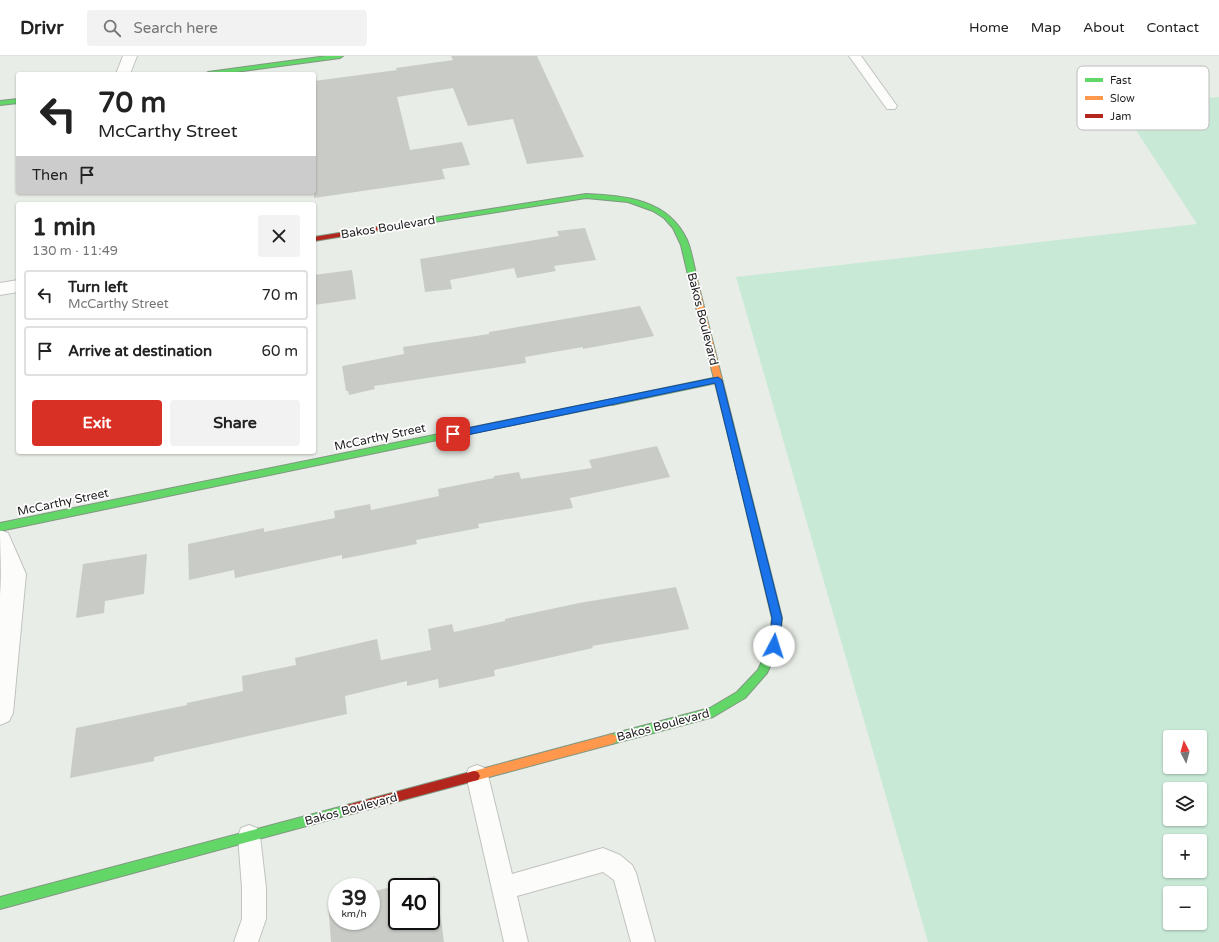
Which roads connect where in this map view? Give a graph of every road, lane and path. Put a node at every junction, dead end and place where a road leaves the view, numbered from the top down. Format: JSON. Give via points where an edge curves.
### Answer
{"nodes":[{"id":1,"x":130,"y":56,"type":"edge"},
{"id":2,"x":855,"y":56,"type":"edge"},
{"id":3,"x":331,"y":57,"type":"edge"},
{"id":4,"x":124,"y":72,"type":"edge"},
{"id":5,"x":222,"y":72,"type":"edge"},
{"id":6,"x":16,"y":101,"type":"edge"},
{"id":7,"x":0,"y":103,"type":"edge"},
{"id":8,"x":891,"y":106,"type":"dead end"},
{"id":9,"x":316,"y":239,"type":"edge"},
{"id":10,"x":16,"y":286,"type":"edge"},
{"id":11,"x":0,"y":289,"type":"edge"},
{"id":12,"x":718,"y":380,"type":"junction"},
{"id":13,"x":0,"y":528,"type":"edge"},
{"id":14,"x":0,"y":539,"type":"edge"},
{"id":15,"x":0,"y":713,"type":"edge"},
{"id":16,"x":477,"y":775,"type":"junction"},
{"id":17,"x":249,"y":836,"type":"junction"},
{"id":18,"x":504,"y":888,"type":"junction"},
{"id":19,"x":0,"y":903,"type":"edge"},
{"id":20,"x":246,"y":942,"type":"edge"},
{"id":21,"x":516,"y":942,"type":"edge"},
{"id":22,"x":643,"y":942,"type":"edge"}],
"edges":[{"from":1,"to":4,"type":"street"},
{"from":2,"to":8,"type":"lane"},
{"from":3,"to":5,"type":"street"},
{"from":6,"to":7,"type":"street"},
{"from":9,"to":12,"type":"street","name":"Bakos Boulevard","via":[[586,196],[610,196],[648,206],[663,214],[675,225],[683,239]]},
{"from":10,"to":11,"type":"street"},
{"from":12,"to":13,"type":"street","name":"McCarthy Street"},
{"from":12,"to":16,"type":"street","name":"Bakos Boulevard","via":[[777,618],[774,646],[762,673],[742,695],[713,712]]},
{"from":14,"to":15,"type":"street","via":[[14,574]]},
{"from":16,"to":17,"type":"street","name":"Bakos Boulevard"},
{"from":16,"to":18,"type":"lane"},
{"from":17,"to":19,"type":"street","name":"Bakos Boulevard"},
{"from":17,"to":20,"type":"lane","via":[[254,918]]},
{"from":18,"to":21,"type":"lane"},
{"from":18,"to":22,"type":"lane","via":[[603,860],[612,863],[624,873]]}]}
